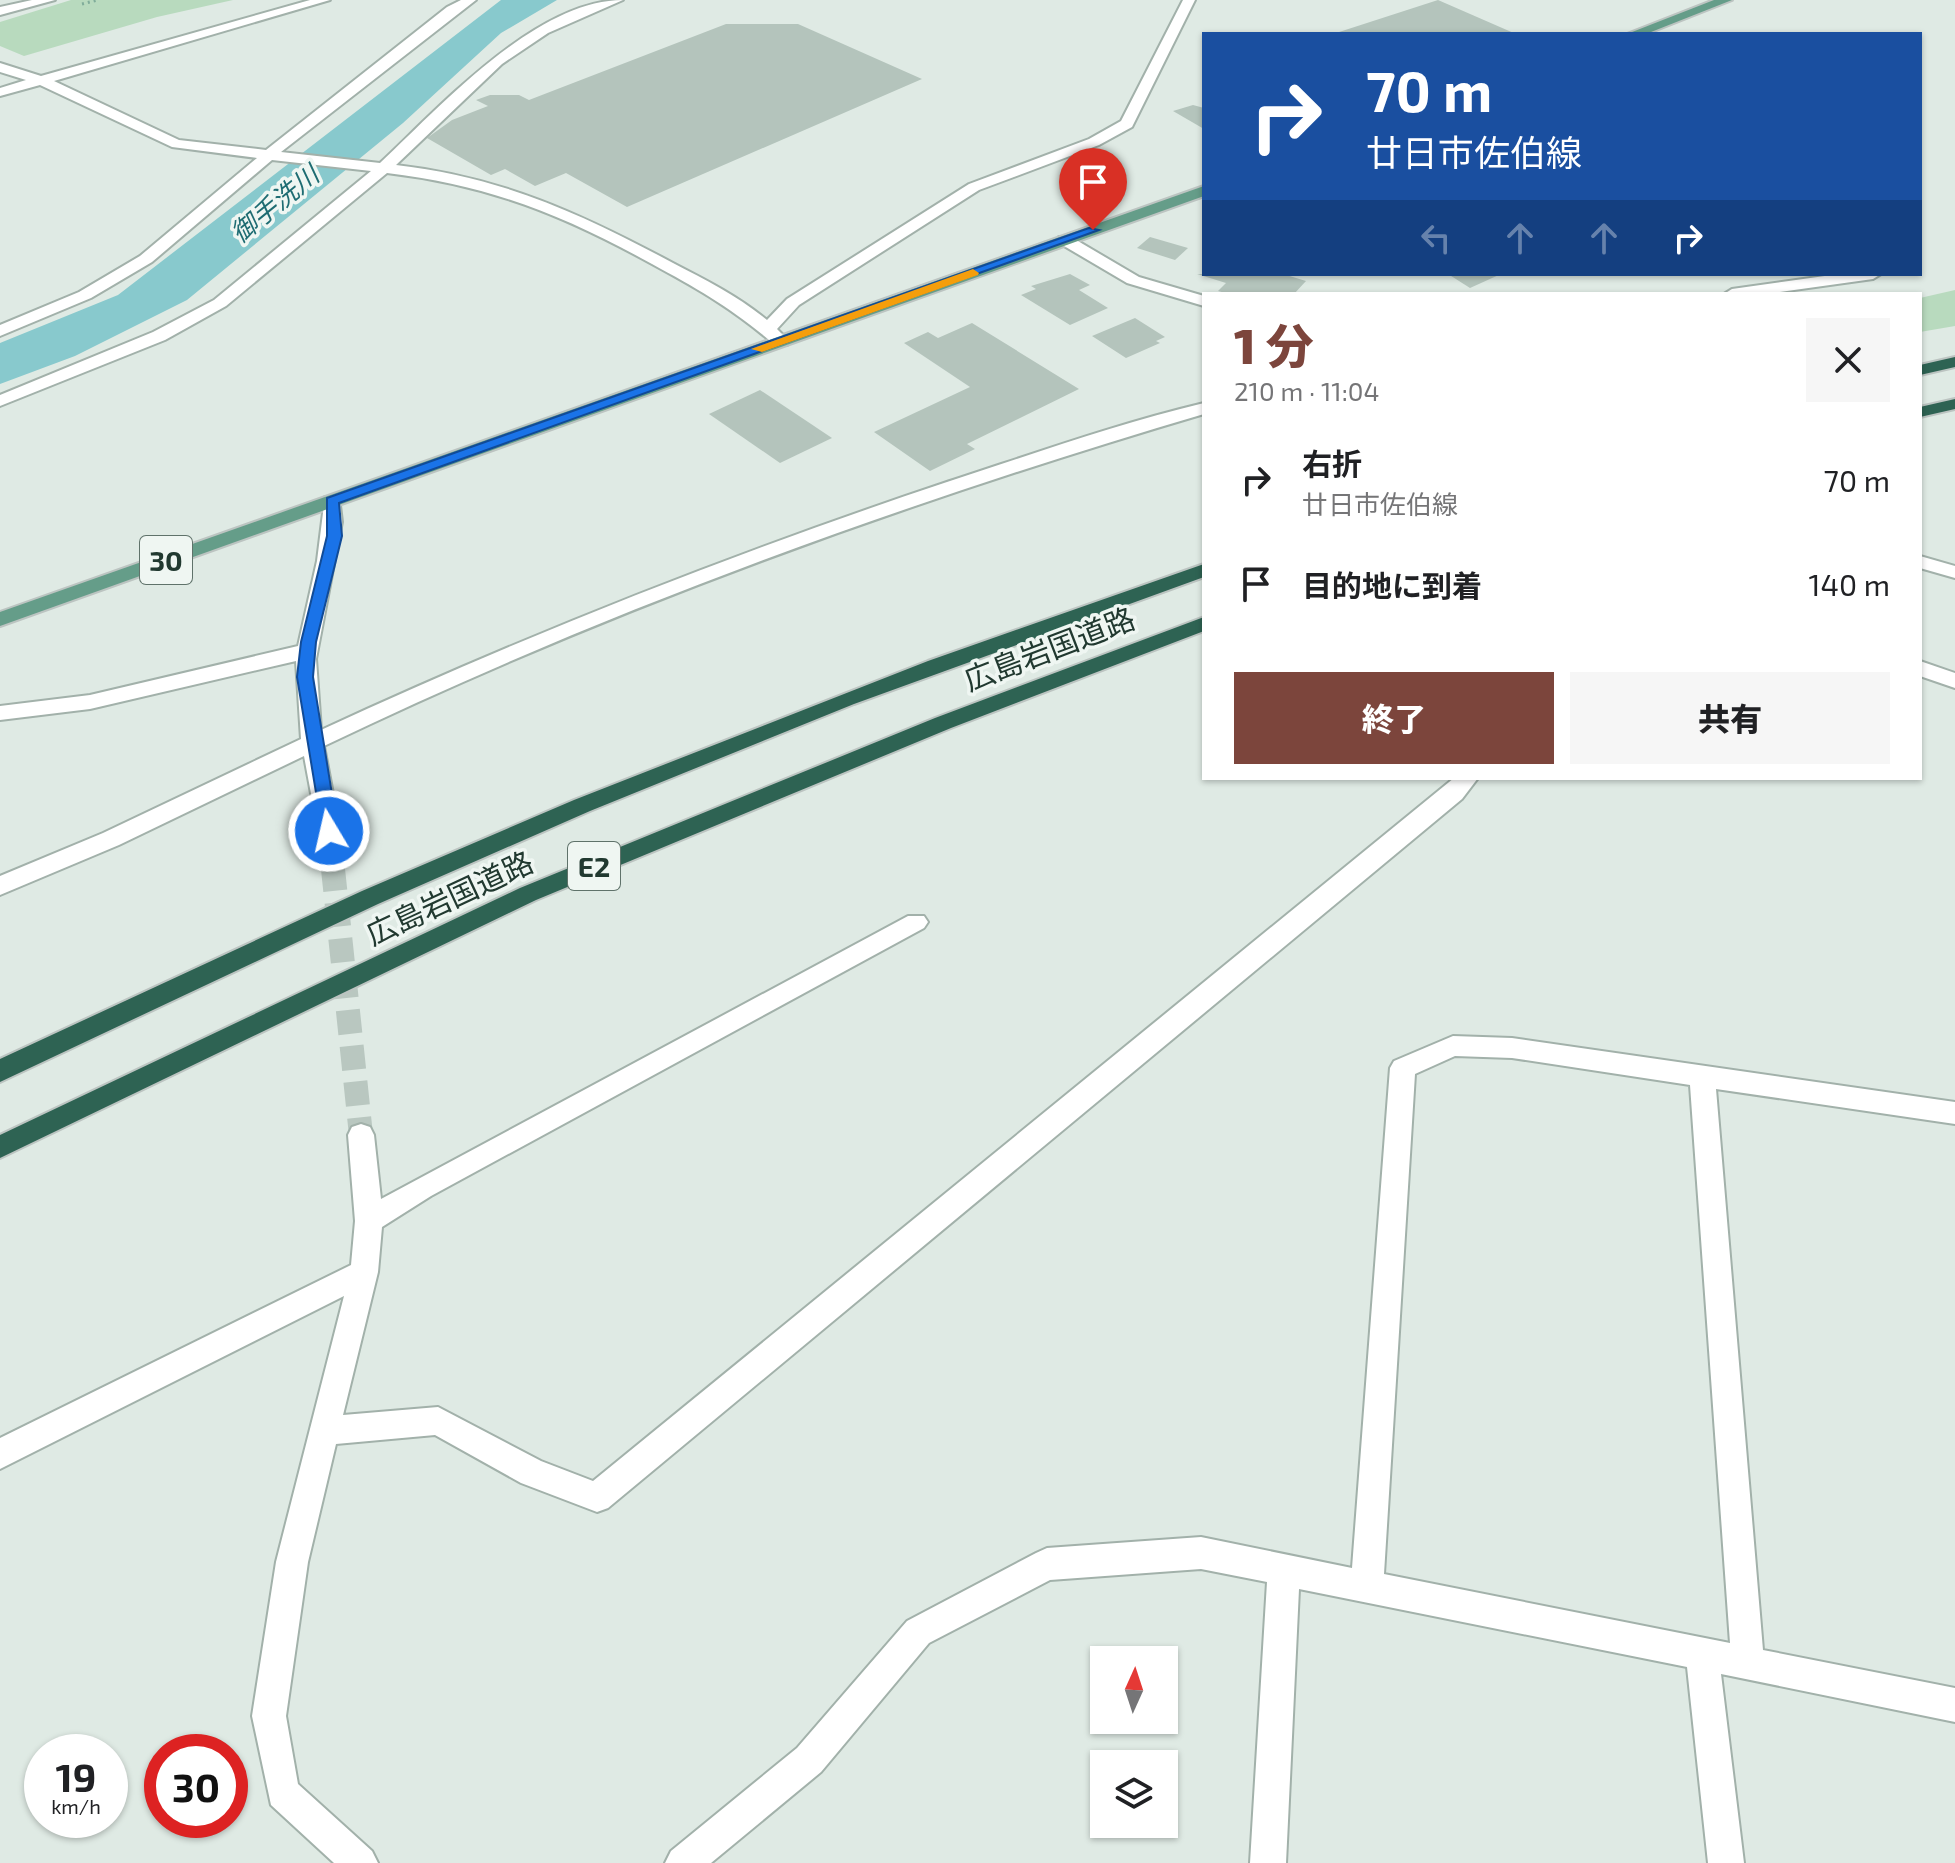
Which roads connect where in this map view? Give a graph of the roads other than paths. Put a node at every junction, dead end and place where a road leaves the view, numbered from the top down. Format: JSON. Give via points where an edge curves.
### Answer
{"nodes":[{"id":1,"x":49,"y":0,"type":"edge"},
{"id":2,"x":324,"y":0,"type":"edge"},
{"id":3,"x":470,"y":0,"type":"edge"},
{"id":4,"x":617,"y":0,"type":"edge"},
{"id":5,"x":1189,"y":0,"type":"edge"},
{"id":6,"x":1726,"y":0,"type":"edge"},
{"id":7,"x":0,"y":11,"type":"edge"},
{"id":8,"x":1639,"y":32,"type":"edge"},
{"id":9,"x":0,"y":67,"type":"edge"},
{"id":10,"x":39,"y":81,"type":"junction"},
{"id":11,"x":0,"y":92,"type":"edge"},
{"id":12,"x":272,"y":155,"type":"junction"},
{"id":13,"x":384,"y":168,"type":"junction"},
{"id":14,"x":1202,"y":192,"type":"edge"},
{"id":15,"x":1065,"y":240,"type":"junction"},
{"id":16,"x":1859,"y":276,"type":"edge"},
{"id":17,"x":1746,"y":292,"type":"edge"},
{"id":18,"x":1202,"y":300,"type":"edge"},
{"id":19,"x":769,"y":328,"type":"junction"},
{"id":20,"x":0,"y":331,"type":"edge"},
{"id":21,"x":781,"y":341,"type":"junction"},
{"id":22,"x":1955,"y":362,"type":"edge"},
{"id":23,"x":1922,"y":370,"type":"edge"},
{"id":24,"x":0,"y":401,"type":"edge"},
{"id":25,"x":1955,"y":404,"type":"edge"},
{"id":26,"x":1202,"y":409,"type":"edge"},
{"id":27,"x":1922,"y":412,"type":"edge"},
{"id":28,"x":332,"y":501,"type":"junction"},
{"id":29,"x":1922,"y":563,"type":"edge"},
{"id":30,"x":1202,"y":571,"type":"edge"},
{"id":31,"x":1955,"y":572,"type":"edge"},
{"id":32,"x":0,"y":619,"type":"edge"},
{"id":33,"x":1202,"y":625,"type":"edge"},
{"id":34,"x":307,"y":651,"type":"junction"},
{"id":35,"x":1922,"y":669,"type":"edge"},
{"id":36,"x":1955,"y":681,"type":"edge"},
{"id":37,"x":0,"y":713,"type":"edge"},
{"id":38,"x":315,"y":744,"type":"junction"},
{"id":39,"x":1465,"y":780,"type":"edge"},
{"id":40,"x":329,"y":831,"type":"tunnel mouth"},
{"id":41,"x":0,"y":886,"type":"edge"},
{"id":42,"x":916,"y":922,"type":"dead end"},
{"id":43,"x":0,"y":1071,"type":"edge"},
{"id":44,"x":1702,"y":1075,"type":"junction"},
{"id":45,"x":1955,"y":1113,"type":"edge"},
{"id":46,"x":361,"y":1135,"type":"tunnel mouth"},
{"id":47,"x":0,"y":1147,"type":"edge"},
{"id":48,"x":369,"y":1221,"type":"junction"},
{"id":49,"x":364,"y":1272,"type":"junction"},
{"id":50,"x":326,"y":1431,"type":"junction"},
{"id":51,"x":0,"y":1454,"type":"edge"},
{"id":52,"x":1284,"y":1569,"type":"junction"},
{"id":53,"x":1367,"y":1586,"type":"junction"},
{"id":54,"x":1702,"y":1654,"type":"junction"},
{"id":55,"x":1748,"y":1663,"type":"junction"},
{"id":56,"x":1955,"y":1705,"type":"edge"},
{"id":57,"x":360,"y":1863,"type":"edge"},
{"id":58,"x":683,"y":1863,"type":"edge"},
{"id":59,"x":1268,"y":1863,"type":"edge"},
{"id":60,"x":1726,"y":1863,"type":"edge"}],
"edges":[{"from":1,"to":7,"type":"street"},
{"from":2,"to":10,"type":"street"},
{"from":3,"to":12,"type":"street"},
{"from":4,"to":13,"type":"street","via":[[543,30],[497,61]]},
{"from":5,"to":19,"type":"street","via":[[1127,124],[1094,142],[974,187],[809,291]]},
{"from":6,"to":8,"type":"main road"},
{"from":9,"to":10,"type":"street"},
{"from":10,"to":11,"type":"street"},
{"from":10,"to":12,"type":"street","via":[[161,139]]},
{"from":12,"to":13,"type":"street"},
{"from":12,"to":20,"type":"street","via":[[146,259],[85,295]]},
{"from":13,"to":19,"type":"street","via":[[479,184],[562,211],[737,304]]},
{"from":13,"to":24,"type":"street","via":[[220,303],[159,336]]},
{"from":14,"to":15,"type":"main road","number":"30"},
{"from":15,"to":18,"type":"street","via":[[1133,280]]},
{"from":15,"to":21,"type":"main road","number":"30"},
{"from":16,"to":17,"type":"street"},
{"from":19,"to":21,"type":"street"},
{"from":21,"to":28,"type":"main road","number":"30"},
{"from":22,"to":23,"type":"highway"},
{"from":25,"to":27,"type":"highway"},
{"from":26,"to":38,"type":"street","via":[[1068,447],[772,548],[437,685]]},
{"from":28,"to":32,"type":"main road","number":"30"},
{"from":28,"to":34,"type":"street","via":[[334,536]]},
{"from":29,"to":31,"type":"street"},
{"from":30,"to":43,"type":"highway","name":"広島岩国道路","number":"E2","via":[[806,716],[507,837]]},
{"from":33,"to":47,"type":"highway","name":"広島岩国道路","number":"E2","via":[[914,734],[528,894]]},
{"from":34,"to":37,"type":"street","via":[[90,702]]},
{"from":34,"to":38,"type":"street","via":[[305,677]]},
{"from":35,"to":36,"type":"street"},
{"from":38,"to":40,"type":"street"},
{"from":38,"to":41,"type":"street"},
{"from":39,"to":50,"type":"street","via":[[597,1497],[532,1473],[438,1421]]},
{"from":42,"to":48,"type":"street","via":[[421,1188]]},
{"from":44,"to":45,"type":"street"},
{"from":44,"to":53,"type":"street","via":[[1512,1048],[1453,1046],[1403,1068]]},
{"from":44,"to":55,"type":"street"},
{"from":46,"to":48,"type":"street"},
{"from":48,"to":49,"type":"street"},
{"from":49,"to":50,"type":"street"},
{"from":49,"to":51,"type":"street"},
{"from":50,"to":57,"type":"street","via":[[292,1562],[269,1716],[283,1793]]},
{"from":52,"to":53,"type":"street"},
{"from":52,"to":58,"type":"street","via":[[1201,1553],[1047,1564],[918,1632],[809,1760]]},
{"from":52,"to":59,"type":"street"},
{"from":53,"to":54,"type":"street"},
{"from":54,"to":55,"type":"street"},
{"from":54,"to":60,"type":"street"},
{"from":55,"to":56,"type":"street"}]}
